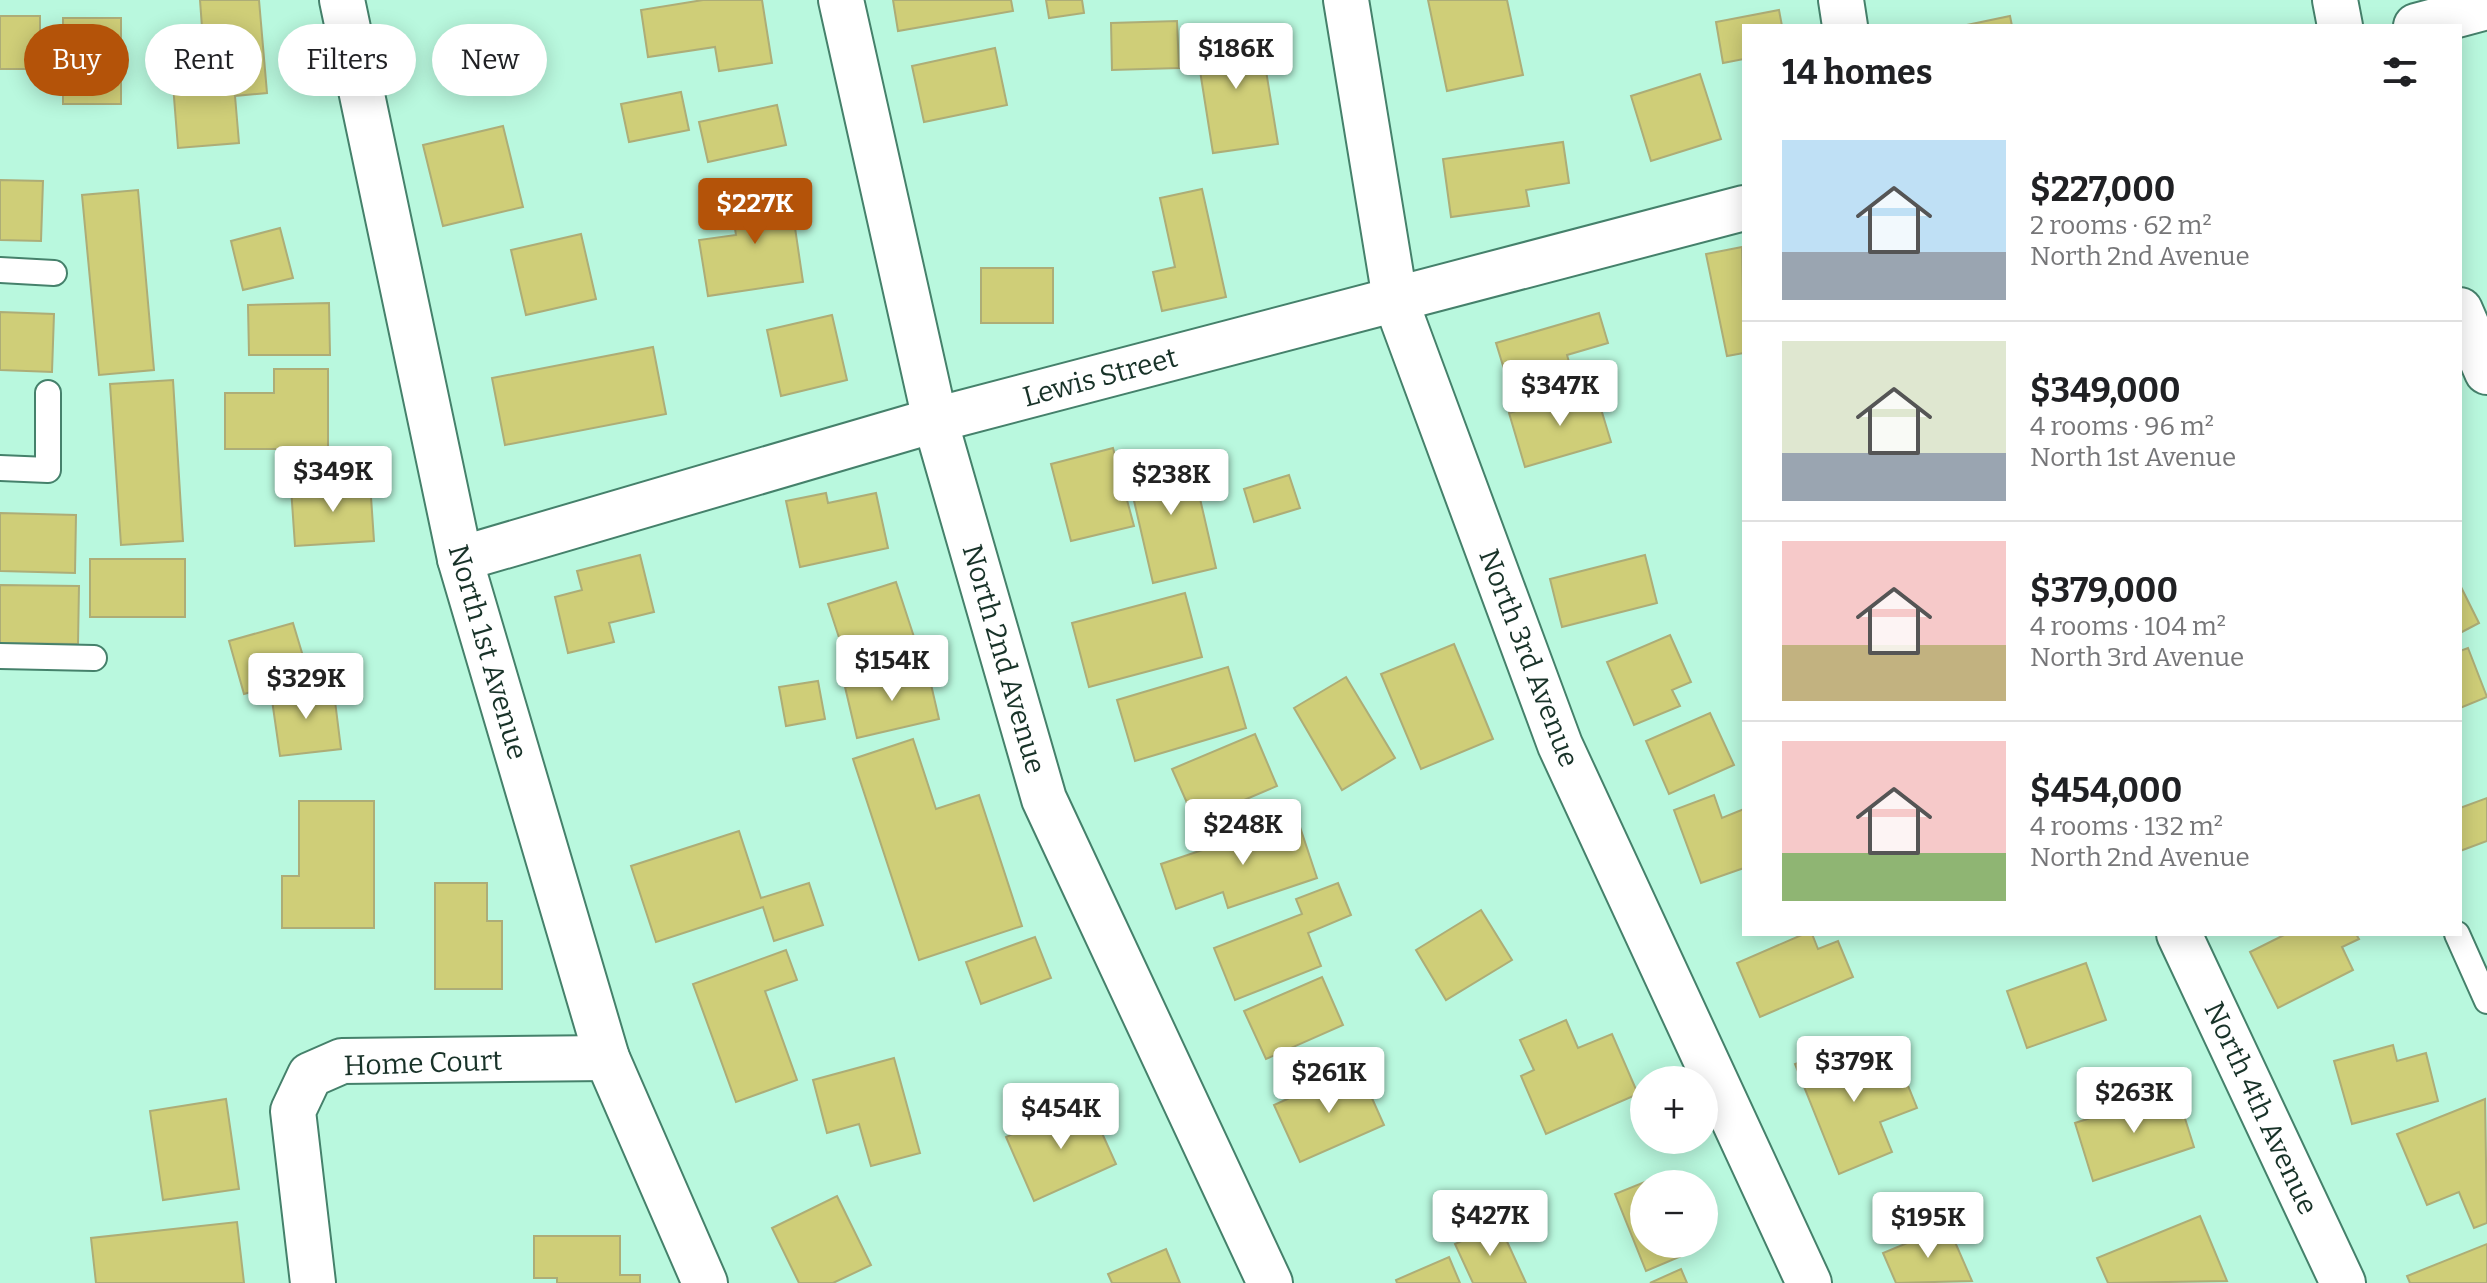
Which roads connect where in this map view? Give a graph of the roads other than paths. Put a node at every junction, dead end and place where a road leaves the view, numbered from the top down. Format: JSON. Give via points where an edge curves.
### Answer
{"nodes":[{"id":1,"x":342,"y":0,"type":"edge"},
{"id":2,"x":841,"y":0,"type":"edge"},
{"id":3,"x":1346,"y":0,"type":"edge"},
{"id":4,"x":1841,"y":0,"type":"edge"},
{"id":5,"x":2335,"y":0,"type":"edge"},
{"id":6,"x":2487,"y":7,"type":"edge"},
{"id":7,"x":1845,"y":24,"type":"edge"},
{"id":8,"x":2340,"y":24,"type":"edge"},
{"id":9,"x":2423,"y":24,"type":"edge"},
{"id":10,"x":1742,"y":209,"type":"edge"},
{"id":11,"x":0,"y":270,"type":"edge"},
{"id":12,"x":54,"y":273,"type":"dead end"},
{"id":13,"x":1395,"y":299,"type":"junction"},
{"id":14,"x":2462,"y":315,"type":"edge"},
{"id":15,"x":2487,"y":372,"type":"edge"},
{"id":16,"x":48,"y":393,"type":"dead end"},
{"id":17,"x":935,"y":420,"type":"junction"},
{"id":18,"x":0,"y":468,"type":"edge"},
{"id":19,"x":460,"y":559,"type":"junction"},
{"id":20,"x":0,"y":656,"type":"edge"},
{"id":21,"x":94,"y":658,"type":"dead end"},
{"id":22,"x":2180,"y":936,"type":"edge"},
{"id":23,"x":2458,"y":936,"type":"edge"},
{"id":24,"x":2487,"y":1001,"type":"edge"},
{"id":25,"x":607,"y":1058,"type":"junction"},
{"id":26,"x":313,"y":1283,"type":"edge"},
{"id":27,"x":705,"y":1283,"type":"edge"},
{"id":28,"x":1270,"y":1283,"type":"edge"},
{"id":29,"x":1809,"y":1283,"type":"edge"},
{"id":30,"x":2343,"y":1283,"type":"edge"}],
"edges":[{"from":1,"to":19,"type":"street","name":"North 1st Avenue"},
{"from":2,"to":17,"type":"street","name":"North 2nd Avenue"},
{"from":3,"to":13,"type":"street","name":"North 3rd Avenue"},
{"from":4,"to":7,"type":"street"},
{"from":5,"to":8,"type":"street"},
{"from":6,"to":9,"type":"street"},
{"from":10,"to":13,"type":"street","name":"Lewis Street"},
{"from":11,"to":12,"type":"lane"},
{"from":13,"to":17,"type":"street","name":"Lewis Street"},
{"from":13,"to":29,"type":"street","name":"North 3rd Avenue","via":[[1560,745]]},
{"from":14,"to":15,"type":"street"},
{"from":16,"to":18,"type":"lane","via":[[48,470]]},
{"from":17,"to":19,"type":"street","name":"Lewis Street"},
{"from":17,"to":28,"type":"street","name":"North 2nd Avenue","via":[[1044,799]]},
{"from":19,"to":25,"type":"street","name":"North 1st Avenue"},
{"from":20,"to":21,"type":"lane"},
{"from":22,"to":30,"type":"street","name":"North 4th Avenue"},
{"from":23,"to":24,"type":"lane"},
{"from":25,"to":26,"type":"street","name":"Home Court","via":[[342,1061],[310,1075],[293,1111]]},
{"from":25,"to":27,"type":"street","name":"North 1st Avenue"}]}
